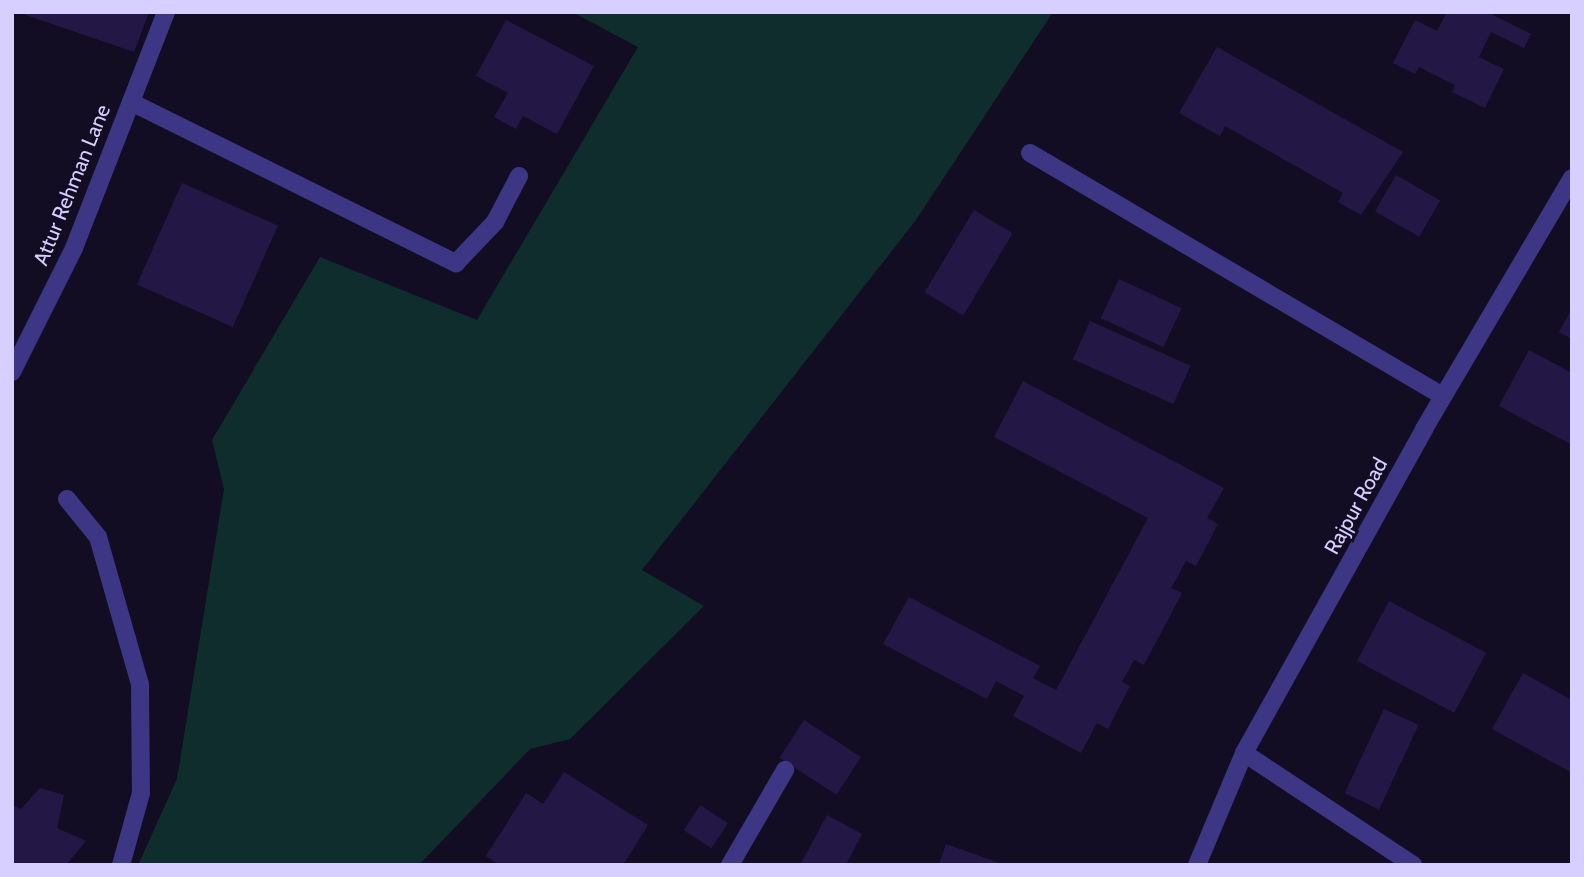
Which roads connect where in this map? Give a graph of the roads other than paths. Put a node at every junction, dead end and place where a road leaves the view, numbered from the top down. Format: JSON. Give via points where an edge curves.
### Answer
{"nodes":[{"id":1,"x":166,"y":12,"type":"edge"},
{"id":2,"x":131,"y":102,"type":"junction"},
{"id":3,"x":1030,"y":153,"type":"dead end"},
{"id":4,"x":519,"y":176,"type":"dead end"},
{"id":5,"x":1572,"y":178,"type":"edge"},
{"id":6,"x":12,"y":372,"type":"edge"},
{"id":7,"x":1443,"y":396,"type":"junction"},
{"id":8,"x":67,"y":499,"type":"dead end"},
{"id":9,"x":1244,"y":753,"type":"junction"},
{"id":10,"x":785,"y":771,"type":"dead end"},
{"id":11,"x":121,"y":865,"type":"edge"},
{"id":12,"x":730,"y":865,"type":"edge"},
{"id":13,"x":1198,"y":865,"type":"edge"},
{"id":14,"x":1413,"y":865,"type":"edge"}],
"edges":[{"from":1,"to":2,"type":"street","name":"Attur Rehman Lane"},
{"from":2,"to":4,"type":"street","via":[[456,263],[495,222]]},
{"from":2,"to":6,"type":"street","name":"Attur Rehman Lane","via":[[74,248]]},
{"from":3,"to":7,"type":"street"},
{"from":5,"to":7,"type":"street","name":"Rajpur Road"},
{"from":7,"to":9,"type":"street","name":"Rajpur Road"},
{"from":8,"to":11,"type":"street","via":[[98,537],[140,684],[141,793]]},
{"from":9,"to":13,"type":"street","name":"Rajpur Road"},
{"from":9,"to":14,"type":"street"},
{"from":10,"to":12,"type":"street"}]}
